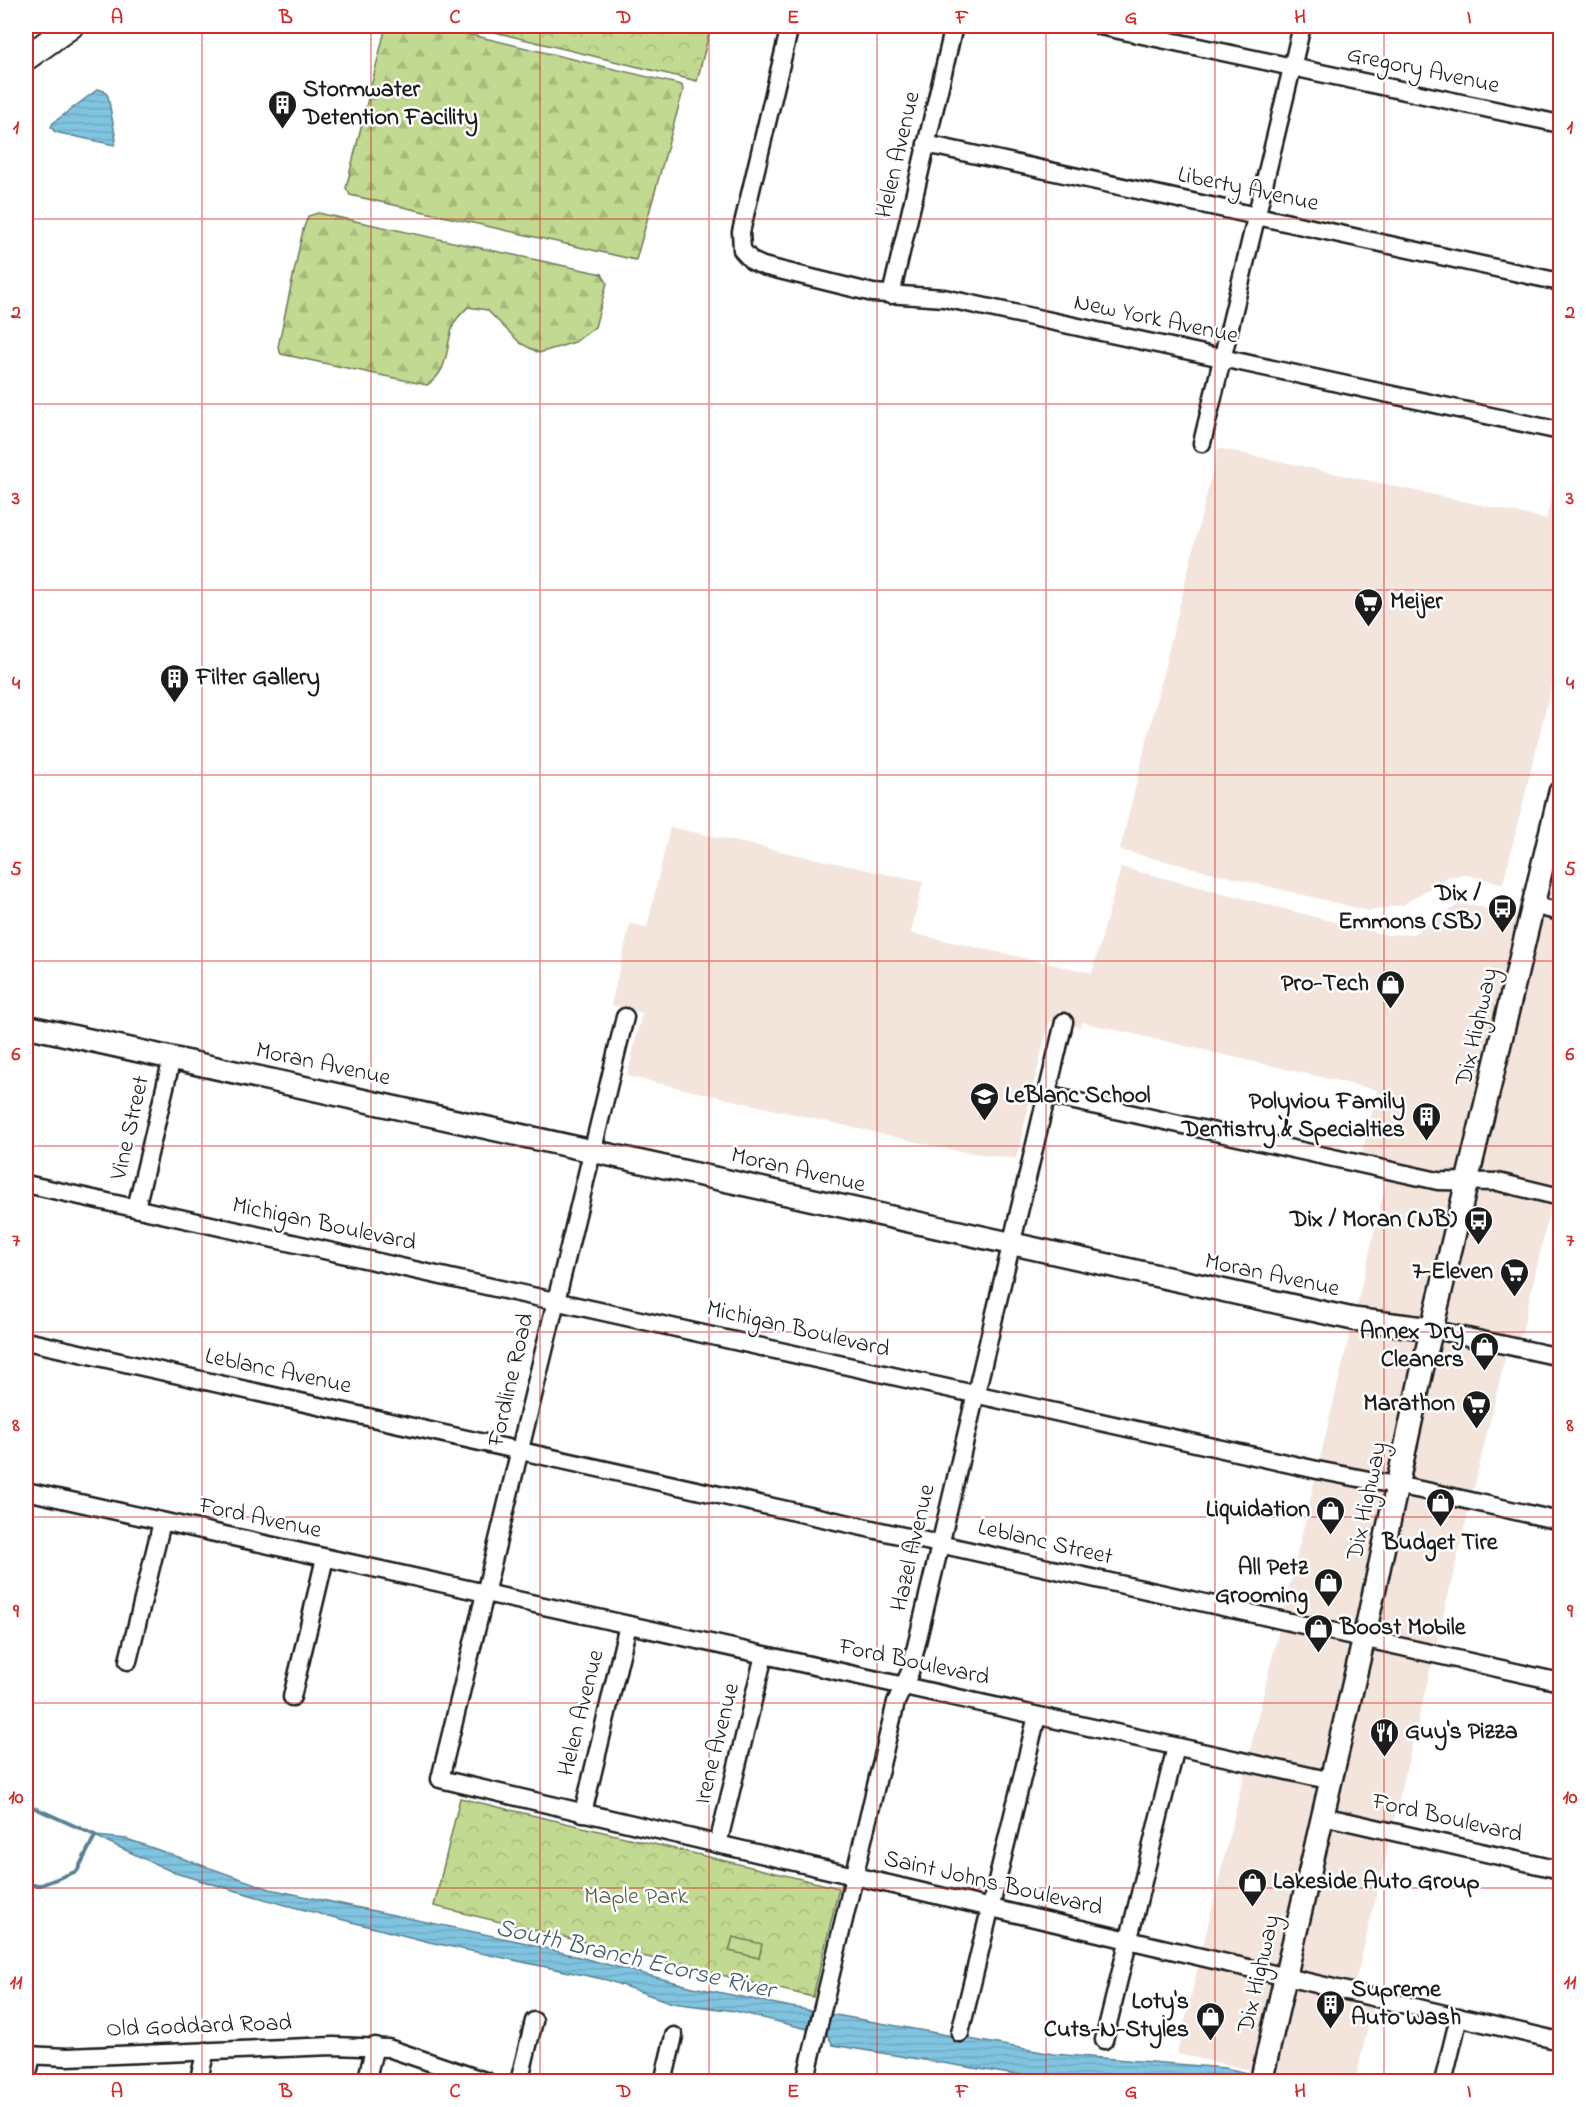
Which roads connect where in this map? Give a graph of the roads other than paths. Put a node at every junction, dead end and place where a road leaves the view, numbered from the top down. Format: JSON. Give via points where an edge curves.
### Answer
{"nodes":[{"id":1,"x":71,"y":26,"type":"edge"},
{"id":2,"x":790,"y":26,"type":"edge"},
{"id":3,"x":954,"y":26,"type":"edge"},
{"id":4,"x":1100,"y":26,"type":"edge"},
{"id":5,"x":1302,"y":26,"type":"edge"},
{"id":6,"x":26,"y":58,"type":"edge"},
{"id":7,"x":1292,"y":68,"type":"junction"},
{"id":8,"x":1560,"y":124,"type":"edge"},
{"id":9,"x":926,"y":144,"type":"junction"},
{"id":10,"x":1257,"y":217,"type":"junction"},
{"id":11,"x":1560,"y":282,"type":"edge"},
{"id":12,"x":891,"y":295,"type":"junction"},
{"id":13,"x":1223,"y":359,"type":"junction"},
{"id":14,"x":1560,"y":430,"type":"edge"},
{"id":15,"x":1202,"y":443,"type":"dead end"},
{"id":16,"x":1560,"y":792,"type":"edge"},
{"id":17,"x":1533,"y":905,"type":"junction"},
{"id":18,"x":1560,"y":912,"type":"edge"},
{"id":19,"x":625,"y":1017,"type":"dead end"},
{"id":20,"x":1064,"y":1022,"type":"dead end"},
{"id":21,"x":26,"y":1026,"type":"edge"},
{"id":22,"x":172,"y":1058,"type":"junction"},
{"id":23,"x":1047,"y":1095,"type":"junction"},
{"id":24,"x":591,"y":1151,"type":"junction"},
{"id":25,"x":1466,"y":1182,"type":"junction"},
{"id":26,"x":26,"y":1184,"type":"edge"},
{"id":27,"x":1560,"y":1197,"type":"edge"},
{"id":28,"x":136,"y":1208,"type":"junction"},
{"id":29,"x":1011,"y":1244,"type":"junction"},
{"id":30,"x":556,"y":1300,"type":"junction"},
{"id":31,"x":1431,"y":1329,"type":"junction"},
{"id":32,"x":26,"y":1341,"type":"edge"},
{"id":33,"x":1560,"y":1357,"type":"edge"},
{"id":34,"x":975,"y":1394,"type":"junction"},
{"id":35,"x":520,"y":1450,"type":"junction"},
{"id":36,"x":1397,"y":1487,"type":"junction"},
{"id":37,"x":26,"y":1491,"type":"edge"},
{"id":38,"x":1560,"y":1521,"type":"edge"},
{"id":39,"x":162,"y":1522,"type":"junction"},
{"id":40,"x":939,"y":1544,"type":"junction"},
{"id":41,"x":325,"y":1558,"type":"junction"},
{"id":42,"x":485,"y":1592,"type":"junction"},
{"id":43,"x":628,"y":1625,"type":"junction"},
{"id":44,"x":1364,"y":1638,"type":"junction"},
{"id":45,"x":764,"y":1655,"type":"junction"},
{"id":46,"x":128,"y":1661,"type":"dead end"},
{"id":47,"x":1560,"y":1682,"type":"edge"},
{"id":48,"x":904,"y":1685,"type":"junction"},
{"id":49,"x":292,"y":1697,"type":"dead end"},
{"id":50,"x":1037,"y":1716,"type":"junction"},
{"id":51,"x":1176,"y":1747,"type":"junction"},
{"id":52,"x":444,"y":1754,"type":"joint"},
{"id":53,"x":1332,"y":1781,"type":"junction"},
{"id":54,"x":583,"y":1813,"type":"junction"},
{"id":55,"x":1323,"y":1816,"type":"junction"},
{"id":56,"x":718,"y":1844,"type":"junction"},
{"id":57,"x":1560,"y":1870,"type":"edge"},
{"id":58,"x":854,"y":1876,"type":"junction"},
{"id":59,"x":990,"y":1908,"type":"junction"},
{"id":60,"x":1129,"y":1941,"type":"junction"},
{"id":61,"x":1286,"y":1977,"type":"junction"},
{"id":62,"x":1459,"y":2017,"type":"junction"},
{"id":63,"x":534,"y":2021,"type":"dead end"},
{"id":64,"x":960,"y":2033,"type":"dead end"},
{"id":65,"x":674,"y":2036,"type":"dead end"},
{"id":66,"x":1104,"y":2040,"type":"dead end"},
{"id":67,"x":1560,"y":2041,"type":"edge"},
{"id":68,"x":375,"y":2046,"type":"junction"},
{"id":69,"x":206,"y":2051,"type":"junction"},
{"id":70,"x":29,"y":2055,"type":"edge"},
{"id":71,"x":1262,"y":2077,"type":"edge"},
{"id":72,"x":26,"y":2082,"type":"edge"},
{"id":73,"x":198,"y":2082,"type":"edge"},
{"id":74,"x":366,"y":2082,"type":"edge"},
{"id":75,"x":488,"y":2082,"type":"edge"},
{"id":76,"x":519,"y":2082,"type":"edge"},
{"id":77,"x":663,"y":2082,"type":"edge"},
{"id":78,"x":806,"y":2082,"type":"edge"},
{"id":79,"x":1443,"y":2082,"type":"edge"}],
"edges":[{"from":1,"to":6,"type":"highway"},
{"from":2,"to":12,"type":"street","name":"New York Avenue","via":[[741,232],[745,254],[763,266]]},
{"from":3,"to":9,"type":"street","name":"Helen Avenue"},
{"from":4,"to":7,"type":"street","name":"Gregory Avenue"},
{"from":5,"to":7,"type":"street"},
{"from":7,"to":8,"type":"street","name":"Gregory Avenue"},
{"from":7,"to":10,"type":"street"},
{"from":9,"to":10,"type":"street","name":"Liberty Avenue"},
{"from":9,"to":12,"type":"street","name":"Helen Avenue"},
{"from":10,"to":11,"type":"street","name":"Liberty Avenue"},
{"from":10,"to":13,"type":"street"},
{"from":12,"to":13,"type":"street","name":"New York Avenue","via":[[944,298]]},
{"from":13,"to":14,"type":"street","name":"New York Avenue"},
{"from":13,"to":15,"type":"street"},
{"from":16,"to":17,"type":"main road","name":"Dix Highway"},
{"from":17,"to":18,"type":"street"},
{"from":17,"to":25,"type":"main road","name":"Dix Highway"},
{"from":19,"to":24,"type":"street","name":"Fordline Road"},
{"from":20,"to":23,"type":"street","name":"Hazel Avenue"},
{"from":21,"to":22,"type":"main road","name":"Moran Avenue"},
{"from":22,"to":24,"type":"main road","name":"Moran Avenue"},
{"from":22,"to":28,"type":"street","name":"Vine Street"},
{"from":23,"to":25,"type":"street","via":[[1438,1181]]},
{"from":23,"to":29,"type":"street","name":"Hazel Avenue"},
{"from":24,"to":29,"type":"main road","name":"Moran Avenue"},
{"from":24,"to":30,"type":"street","name":"Fordline Road"},
{"from":25,"to":27,"type":"street","via":[[1498,1182]]},
{"from":25,"to":31,"type":"main road","name":"Dix Highway"},
{"from":26,"to":28,"type":"street","name":"Michigan Boulevard"},
{"from":28,"to":30,"type":"street","name":"Michigan Boulevard"},
{"from":29,"to":31,"type":"main road","name":"Moran Avenue","via":[[1353,1320]]},
{"from":29,"to":34,"type":"street","name":"Hazel Avenue"},
{"from":30,"to":34,"type":"street","name":"Michigan Boulevard"},
{"from":30,"to":35,"type":"street","name":"Fordline Road"},
{"from":31,"to":33,"type":"street","name":"Moran Avenue"},
{"from":31,"to":36,"type":"main road","name":"Dix Highway"},
{"from":32,"to":35,"type":"street","name":"Leblanc Avenue"},
{"from":34,"to":36,"type":"street","name":"Michigan Boulevard"},
{"from":34,"to":40,"type":"street","name":"Hazel Avenue"},
{"from":35,"to":40,"type":"street","name":"Leblanc Street"},
{"from":35,"to":42,"type":"street","name":"Fordline Road"},
{"from":36,"to":38,"type":"street","name":"Michigan Boulevard"},
{"from":36,"to":44,"type":"main road","name":"Dix Highway"},
{"from":37,"to":39,"type":"street","name":"Ford Avenue"},
{"from":39,"to":41,"type":"street","name":"Ford Avenue"},
{"from":39,"to":46,"type":"street"},
{"from":40,"to":44,"type":"street","name":"Leblanc Street"},
{"from":40,"to":48,"type":"street","name":"Hazel Avenue","via":[[910,1674]]},
{"from":41,"to":42,"type":"street","name":"Ford Avenue"},
{"from":41,"to":49,"type":"street"},
{"from":42,"to":43,"type":"street","name":"Ford Boulevard"},
{"from":42,"to":52,"type":"street","name":"Fordline Road"},
{"from":43,"to":45,"type":"street","name":"Ford Boulevard"},
{"from":43,"to":54,"type":"street","name":"Helen Avenue"},
{"from":44,"to":47,"type":"street","name":"Leblanc Street"},
{"from":44,"to":53,"type":"main road","name":"Dix Highway"},
{"from":45,"to":48,"type":"street","name":"Ford Boulevard"},
{"from":45,"to":56,"type":"street","name":"Irene Avenue"},
{"from":48,"to":50,"type":"street","name":"Ford Boulevard"},
{"from":48,"to":58,"type":"street","name":"Hazel Avenue","via":[[896,1702]]},
{"from":50,"to":51,"type":"street","name":"Ford Boulevard"},
{"from":50,"to":59,"type":"street"},
{"from":51,"to":53,"type":"street","name":"Ford Boulevard"},
{"from":51,"to":60,"type":"street"},
{"from":52,"to":54,"type":"street","name":"Saint Johns Boulevard","via":[[440,1779]]},
{"from":53,"to":55,"type":"main road","name":"Dix Highway"},
{"from":54,"to":56,"type":"street","name":"Saint Johns Boulevard"},
{"from":55,"to":57,"type":"street","name":"Ford Boulevard"},
{"from":55,"to":61,"type":"main road","name":"Dix Highway"},
{"from":56,"to":58,"type":"street","name":"Saint Johns Boulevard"},
{"from":58,"to":59,"type":"street","name":"Saint Johns Boulevard"},
{"from":58,"to":78,"type":"street","name":"Hazel Avenue"},
{"from":59,"to":60,"type":"street","name":"Saint Johns Boulevard"},
{"from":59,"to":64,"type":"street"},
{"from":60,"to":61,"type":"street","name":"Saint Johns Boulevard"},
{"from":60,"to":66,"type":"street"},
{"from":61,"to":62,"type":"street","name":"Saint Johns Boulevard"},
{"from":61,"to":71,"type":"main road","name":"Dix Highway"},
{"from":62,"to":67,"type":"street","name":"Saint Johns Boulevard"},
{"from":62,"to":79,"type":"street"},
{"from":63,"to":76,"type":"street"},
{"from":65,"to":77,"type":"street"},
{"from":68,"to":69,"type":"street","name":"Old Goddard Road"},
{"from":68,"to":74,"type":"street"},
{"from":68,"to":75,"type":"street","name":"Old Goddard Road"},
{"from":69,"to":70,"type":"street","name":"Old Goddard Road"},
{"from":69,"to":73,"type":"street"},
{"from":70,"to":72,"type":"street"}]}
